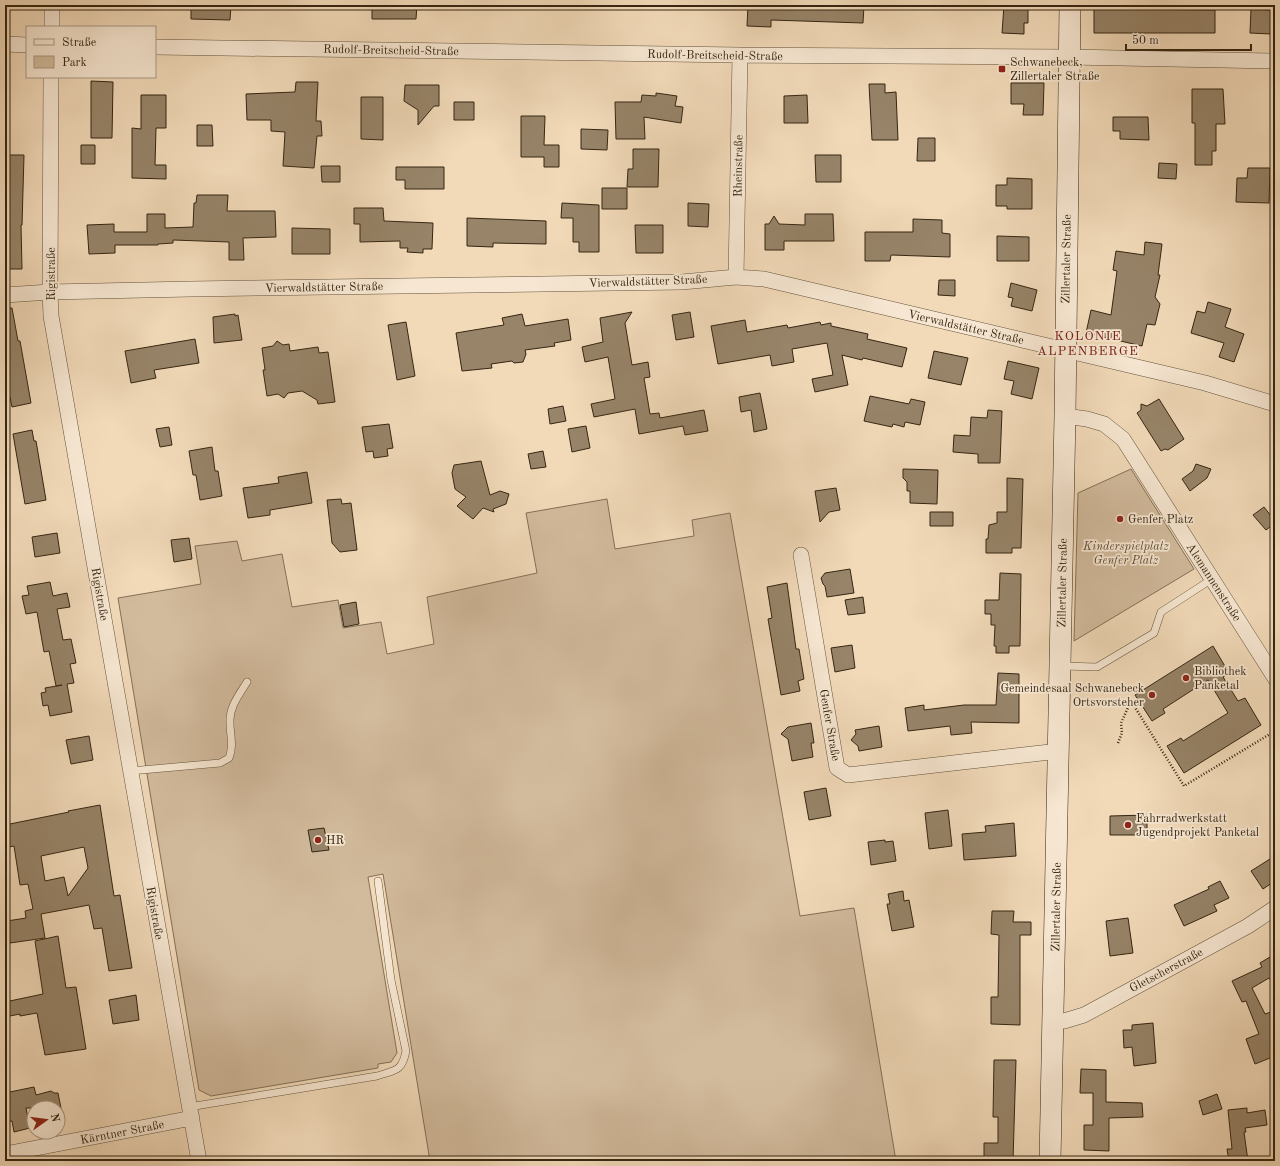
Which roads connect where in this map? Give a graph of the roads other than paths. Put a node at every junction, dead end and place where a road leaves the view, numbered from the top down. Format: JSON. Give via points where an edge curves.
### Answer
{"nodes":[{"id":1,"x":52,"y":5,"type":"edge"},
{"id":2,"x":1070,"y":5,"type":"edge"},
{"id":3,"x":52,"y":26,"type":"edge"},
{"id":4,"x":5,"y":44,"type":"edge"},
{"id":5,"x":26,"y":45,"type":"edge"},
{"id":6,"x":156,"y":47,"type":"edge"},
{"id":7,"x":740,"y":55,"type":"junction"},
{"id":8,"x":1069,"y":57,"type":"junction"},
{"id":9,"x":1275,"y":61,"type":"edge"},
{"id":10,"x":52,"y":78,"type":"edge"},
{"id":11,"x":736,"y":277,"type":"junction"},
{"id":12,"x":50,"y":292,"type":"junction"},
{"id":13,"x":5,"y":295,"type":"edge"},
{"id":14,"x":1065,"y":350,"type":"junction"},
{"id":15,"x":1275,"y":404,"type":"edge"},
{"id":16,"x":1065,"y":416,"type":"junction"},
{"id":17,"x":801,"y":555,"type":"dead end"},
{"id":18,"x":1212,"y":579,"type":"junction"},
{"id":19,"x":1060,"y":665,"type":"junction"},
{"id":20,"x":1275,"y":678,"type":"edge"},
{"id":21,"x":247,"y":682,"type":"dead end"},
{"id":22,"x":1059,"y":751,"type":"junction"},
{"id":23,"x":130,"y":771,"type":"junction"},
{"id":24,"x":378,"y":881,"type":"dead end"},
{"id":25,"x":1275,"y":908,"type":"edge"},
{"id":26,"x":1053,"y":1021,"type":"junction"},
{"id":27,"x":191,"y":1112,"type":"junction"},
{"id":28,"x":5,"y":1154,"type":"edge"},
{"id":29,"x":199,"y":1161,"type":"edge"},
{"id":30,"x":1050,"y":1161,"type":"edge"}],
"edges":[{"from":1,"to":3,"type":"street"},
{"from":2,"to":8,"type":"street","name":"Zillertaler Straße"},
{"from":4,"to":5,"type":"street"},
{"from":6,"to":7,"type":"street","name":"Rudolf-Breitscheid-Straße"},
{"from":7,"to":8,"type":"street","name":"Rudolf-Breitscheid-Straße"},
{"from":7,"to":11,"type":"street","name":"Rheinstraße"},
{"from":8,"to":9,"type":"street","name":"Rudolf-Breitscheid-Straße"},
{"from":8,"to":14,"type":"street","name":"Zillertaler Straße"},
{"from":10,"to":12,"type":"street","name":"Rigistraße"},
{"from":11,"to":12,"type":"street","name":"Vierwaldstätter Straße","via":[[682,282]]},
{"from":11,"to":14,"type":"street","name":"Vierwaldstätter Straße","via":[[764,279]]},
{"from":12,"to":13,"type":"street","name":"Vierwaldstätter Straße"},
{"from":12,"to":23,"type":"street","name":"Rigistraße","via":[[53,324]]},
{"from":14,"to":15,"type":"street","name":"Vierwaldstätter Straße","via":[[1205,383]]},
{"from":14,"to":16,"type":"street","name":"Zillertaler Straße"},
{"from":16,"to":18,"type":"street","name":"Alemannenstraße","via":[[1075,416],[1104,424],[1123,439]]},
{"from":16,"to":19,"type":"street","name":"Zillertaler Straße"},
{"from":17,"to":22,"type":"street","name":"Genfer Straße","via":[[838,768],[848,775]]},
{"from":18,"to":19,"type":"lane","via":[[1161,612],[1154,633],[1097,667]]},
{"from":18,"to":20,"type":"street","name":"Alemannenstraße"},
{"from":19,"to":22,"type":"street","name":"Zillertaler Straße"},
{"from":21,"to":23,"type":"lane","via":[[232,707],[232,750],[229,758],[220,763]]},
{"from":22,"to":26,"type":"street","name":"Zillertaler Straße"},
{"from":23,"to":27,"type":"street","name":"Rigistraße"},
{"from":24,"to":27,"type":"lane","via":[[391,980],[406,1051],[404,1062],[397,1069],[377,1076]]},
{"from":25,"to":26,"type":"street","name":"Gletscherstraße","via":[[1248,926],[1084,1015],[1064,1021]]},
{"from":26,"to":30,"type":"street","name":"Zillertaler Straße"},
{"from":27,"to":28,"type":"street","name":"Kärntner Straße"},
{"from":27,"to":29,"type":"street","name":"Rigistraße"}]}
